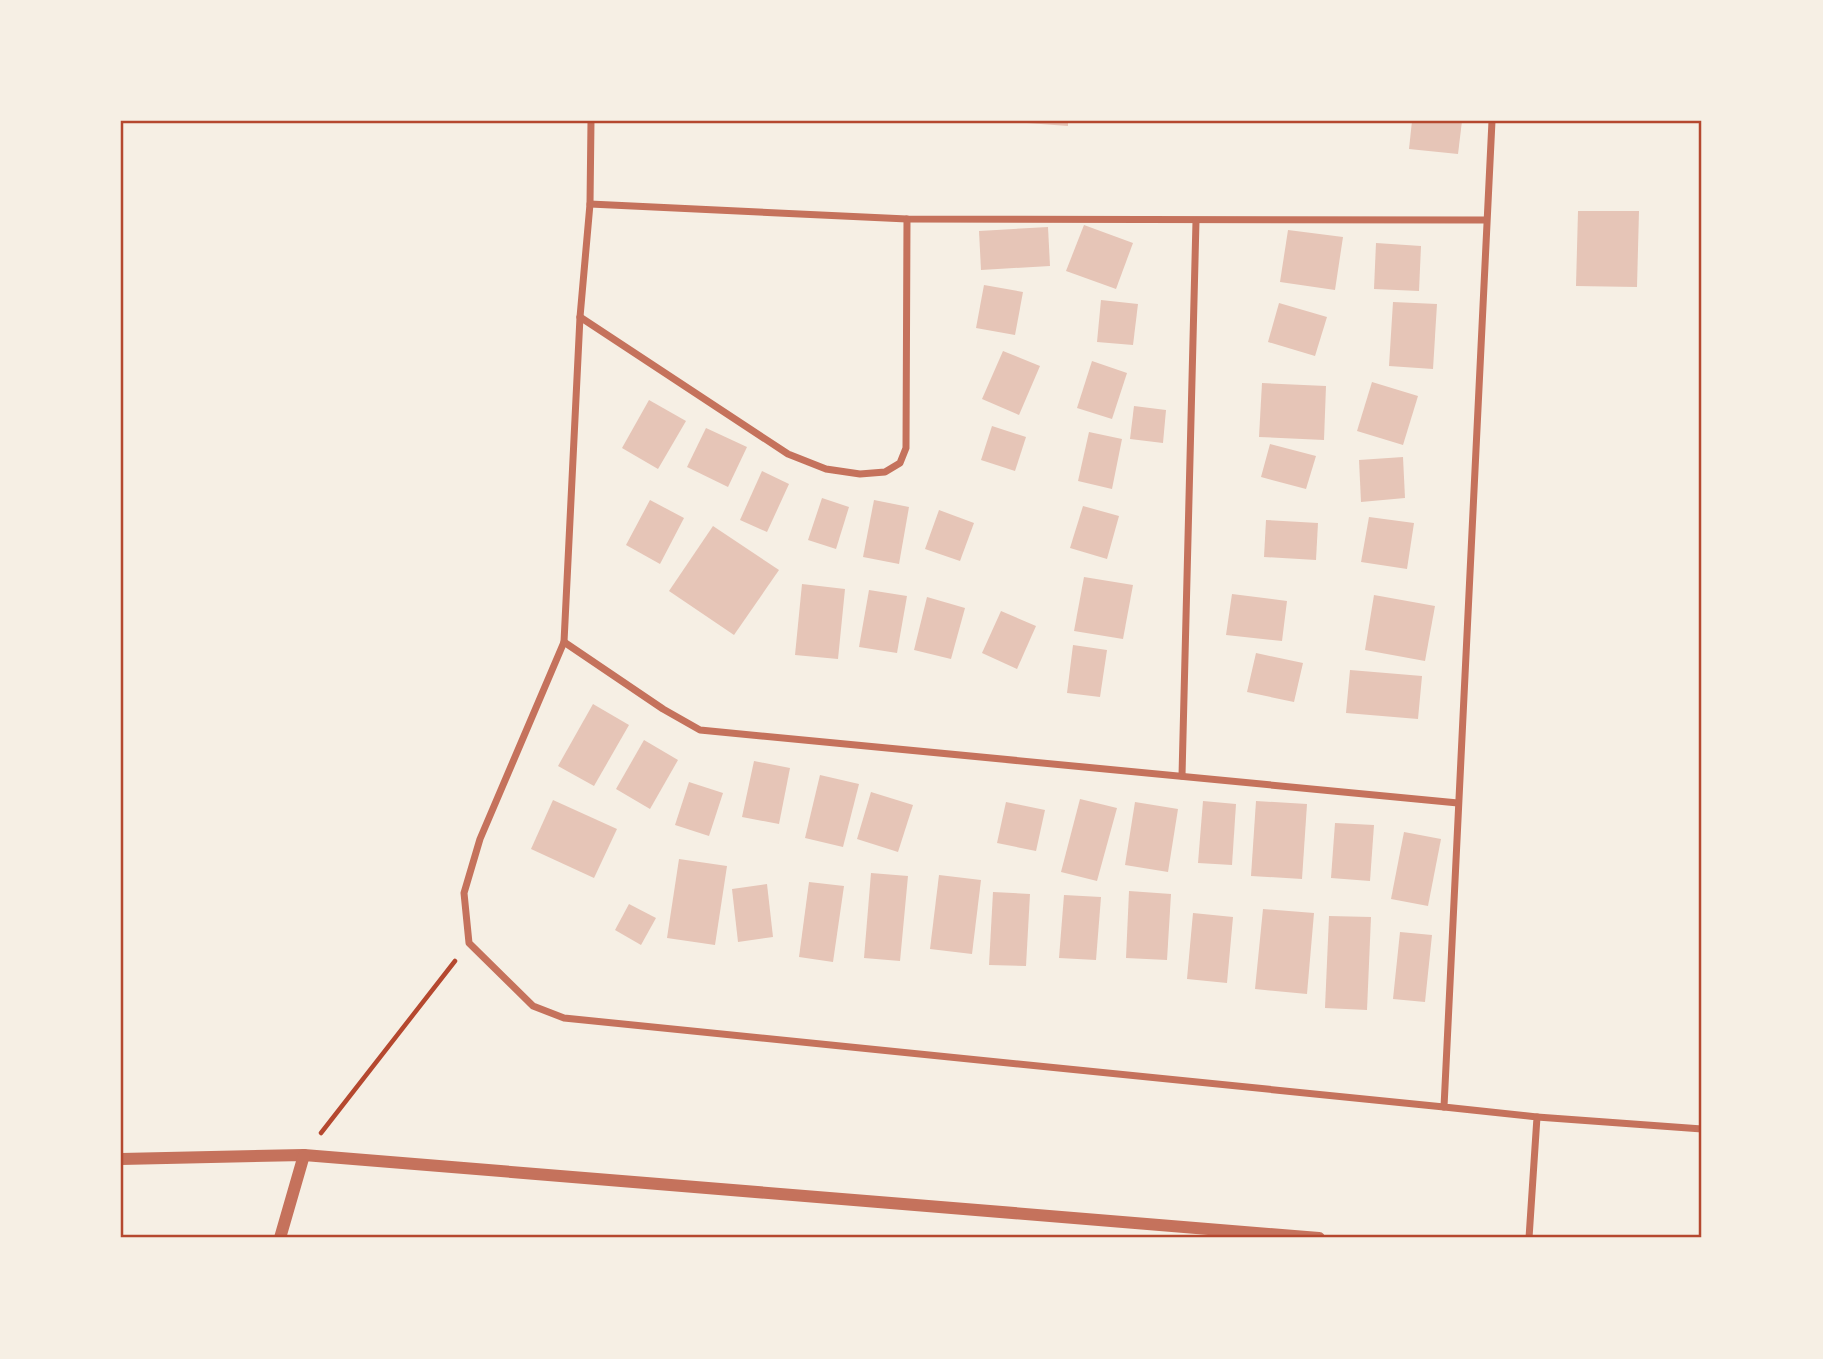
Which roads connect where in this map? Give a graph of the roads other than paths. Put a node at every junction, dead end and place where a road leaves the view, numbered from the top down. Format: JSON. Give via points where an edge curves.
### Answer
{"nodes":[{"id":1,"x":591,"y":121,"type":"edge"},
{"id":2,"x":1492,"y":121,"type":"edge"},
{"id":3,"x":590,"y":204,"type":"junction"},
{"id":4,"x":906,"y":219,"type":"junction"},
{"id":5,"x":1486,"y":220,"type":"junction"},
{"id":6,"x":1196,"y":221,"type":"junction"},
{"id":7,"x":580,"y":317,"type":"junction"},
{"id":8,"x":564,"y":642,"type":"junction"},
{"id":9,"x":1182,"y":776,"type":"junction"},
{"id":10,"x":1458,"y":803,"type":"junction"},
{"id":11,"x":1444,"y":1107,"type":"junction"},
{"id":12,"x":1537,"y":1117,"type":"junction"},
{"id":13,"x":1702,"y":1129,"type":"edge"},
{"id":14,"x":304,"y":1156,"type":"junction"},
{"id":15,"x":121,"y":1159,"type":"edge"},
{"id":16,"x":280,"y":1238,"type":"edge"},
{"id":17,"x":1319,"y":1238,"type":"edge"},
{"id":18,"x":1529,"y":1238,"type":"edge"}],
"edges":[{"from":1,"to":3,"type":"street"},
{"from":2,"to":5,"type":"street"},
{"from":3,"to":4,"type":"street"},
{"from":3,"to":7,"type":"street"},
{"from":4,"to":6,"type":"street"},
{"from":4,"to":7,"type":"street","via":[[906,448],[900,463],[885,472],[826,470],[788,454]]},
{"from":5,"to":6,"type":"street"},
{"from":5,"to":10,"type":"street"},
{"from":6,"to":9,"type":"street"},
{"from":7,"to":8,"type":"street"},
{"from":8,"to":9,"type":"street","via":[[701,730]]},
{"from":8,"to":11,"type":"street","via":[[480,839],[464,893],[469,943],[533,1006],[564,1018]]},
{"from":9,"to":10,"type":"street"},
{"from":10,"to":11,"type":"street"},
{"from":11,"to":12,"type":"street"},
{"from":12,"to":13,"type":"street"},
{"from":12,"to":18,"type":"street"},
{"from":14,"to":15,"type":"street"},
{"from":14,"to":16,"type":"street"},
{"from":14,"to":17,"type":"street"}]}
